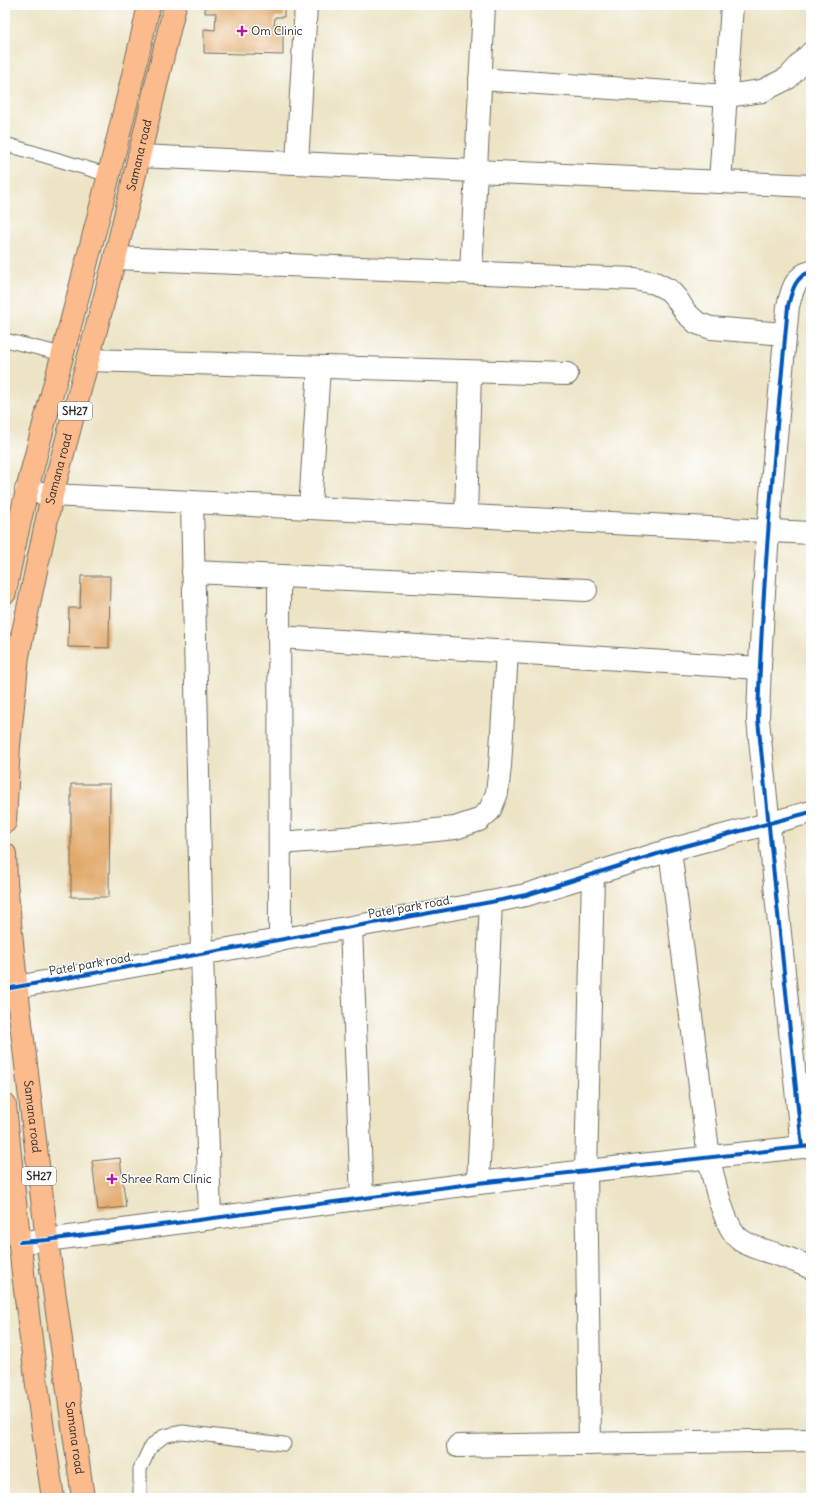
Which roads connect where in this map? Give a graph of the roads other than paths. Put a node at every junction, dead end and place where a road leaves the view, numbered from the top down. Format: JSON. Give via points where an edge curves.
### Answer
{"nodes":[{"id":1,"x":149,"y":5,"type":"edge"},
{"id":2,"x":175,"y":5,"type":"edge"},
{"id":3,"x":306,"y":5,"type":"edge"},
{"id":4,"x":484,"y":5,"type":"edge"},
{"id":5,"x":732,"y":5,"type":"edge"},
{"id":6,"x":811,"y":54,"type":"edge"},
{"id":7,"x":480,"y":80,"type":"junction"},
{"id":8,"x":726,"y":96,"type":"junction"},
{"id":9,"x":5,"y":144,"type":"edge"},
{"id":10,"x":139,"y":156,"type":"junction"},
{"id":11,"x":297,"y":163,"type":"junction"},
{"id":12,"x":476,"y":171,"type":"junction"},
{"id":13,"x":109,"y":174,"type":"junction"},
{"id":14,"x":720,"y":182,"type":"junction"},
{"id":15,"x":811,"y":186,"type":"edge"},
{"id":16,"x":115,"y":258,"type":"junction"},
{"id":17,"x":811,"y":272,"type":"edge"},
{"id":18,"x":471,"y":273,"type":"junction"},
{"id":19,"x":785,"y":334,"type":"junction"},
{"id":20,"x":5,"y":340,"type":"edge"},
{"id":21,"x":62,"y":354,"type":"junction"},
{"id":22,"x":88,"y":360,"type":"junction"},
{"id":23,"x":319,"y":367,"type":"junction"},
{"id":24,"x":470,"y":372,"type":"junction"},
{"id":25,"x":567,"y":374,"type":"dead end"},
{"id":26,"x":26,"y":490,"type":"junction"},
{"id":27,"x":52,"y":496,"type":"junction"},
{"id":28,"x":192,"y":502,"type":"junction"},
{"id":29,"x":310,"y":508,"type":"junction"},
{"id":30,"x":466,"y":516,"type":"junction"},
{"id":31,"x":769,"y":531,"type":"junction"},
{"id":32,"x":811,"y":534,"type":"edge"},
{"id":33,"x":193,"y":572,"type":"junction"},
{"id":34,"x":278,"y":576,"type":"junction"},
{"id":35,"x":586,"y":590,"type":"dead end"},
{"id":36,"x":5,"y":593,"type":"edge"},
{"id":37,"x":279,"y":636,"type":"junction"},
{"id":38,"x":507,"y":652,"type":"junction"},
{"id":39,"x":759,"y":668,"type":"junction"},
{"id":40,"x":811,"y":812,"type":"edge"},
{"id":41,"x":5,"y":822,"type":"edge"},
{"id":42,"x":768,"y":823,"type":"junction"},
{"id":43,"x":280,"y":843,"type":"junction"},
{"id":44,"x":670,"y":850,"type":"junction"},
{"id":45,"x":5,"y":854,"type":"edge"},
{"id":46,"x":593,"y":874,"type":"junction"},
{"id":47,"x":491,"y":902,"type":"junction"},
{"id":48,"x":351,"y":928,"type":"junction"},
{"id":49,"x":280,"y":940,"type":"junction"},
{"id":50,"x":202,"y":954,"type":"junction"},
{"id":51,"x":11,"y":989,"type":"edge"},
{"id":52,"x":5,"y":1104,"type":"edge"},
{"id":53,"x":807,"y":1146,"type":"edge"},
{"id":54,"x":709,"y":1158,"type":"junction"},
{"id":55,"x":586,"y":1172,"type":"junction"},
{"id":56,"x":478,"y":1183,"type":"junction"},
{"id":57,"x":362,"y":1198,"type":"junction"},
{"id":58,"x":210,"y":1218,"type":"junction"},
{"id":59,"x":47,"y":1240,"type":"junction"},
{"id":60,"x":20,"y":1242,"type":"junction"},
{"id":61,"x":811,"y":1268,"type":"edge"},
{"id":62,"x":811,"y":1440,"type":"edge"},
{"id":63,"x":284,"y":1444,"type":"dead end"},
{"id":64,"x":590,"y":1444,"type":"junction"},
{"id":65,"x":458,"y":1446,"type":"dead end"},
{"id":66,"x":53,"y":1498,"type":"edge"},
{"id":67,"x":82,"y":1498,"type":"edge"},
{"id":68,"x":140,"y":1498,"type":"edge"}],
"edges":[{"from":1,"to":13,"type":"main road","name":"Samana road","number":"SH27"},
{"from":2,"to":10,"type":"main road","name":"Samana road","number":"SH27"},
{"from":3,"to":11,"type":"street"},
{"from":4,"to":7,"type":"street"},
{"from":5,"to":8,"type":"street"},
{"from":6,"to":8,"type":"street","via":[[788,78],[762,91]]},
{"from":7,"to":8,"type":"street"},
{"from":7,"to":12,"type":"street"},
{"from":8,"to":14,"type":"street"},
{"from":9,"to":13,"type":"lane"},
{"from":10,"to":11,"type":"street"},
{"from":10,"to":16,"type":"main road","name":"Samana road","number":"SH27"},
{"from":11,"to":12,"type":"street"},
{"from":12,"to":14,"type":"street"},
{"from":12,"to":18,"type":"street"},
{"from":13,"to":21,"type":"main road","name":"Samana road","number":"SH27"},
{"from":14,"to":15,"type":"street"},
{"from":16,"to":18,"type":"street"},
{"from":16,"to":22,"type":"main road","name":"Samana road","number":"SH27"},
{"from":17,"to":19,"type":"street","via":[[803,274],[793,286]]},
{"from":18,"to":19,"type":"street","via":[[635,279],[655,283],[669,290],[697,323],[711,328]]},
{"from":19,"to":31,"type":"street"},
{"from":20,"to":21,"type":"lane"},
{"from":21,"to":26,"type":"main road","name":"Samana road","number":"SH27"},
{"from":22,"to":23,"type":"street"},
{"from":22,"to":27,"type":"main road","name":"Samana road","number":"SH27"},
{"from":23,"to":24,"type":"street"},
{"from":23,"to":29,"type":"street"},
{"from":24,"to":25,"type":"street"},
{"from":24,"to":30,"type":"street"},
{"from":26,"to":27,"type":"street"},
{"from":26,"to":36,"type":"main road","name":"Samana road","number":"SH27"},
{"from":27,"to":28,"type":"street"},
{"from":27,"to":41,"type":"main road","name":"Samana road","number":"SH27","via":[[18,656],[9,745]]},
{"from":28,"to":29,"type":"street"},
{"from":28,"to":33,"type":"street"},
{"from":29,"to":30,"type":"street"},
{"from":30,"to":31,"type":"street"},
{"from":31,"to":32,"type":"street"},
{"from":31,"to":39,"type":"street"},
{"from":33,"to":34,"type":"street"},
{"from":33,"to":50,"type":"street"},
{"from":34,"to":35,"type":"street"},
{"from":34,"to":37,"type":"street"},
{"from":37,"to":38,"type":"street"},
{"from":37,"to":43,"type":"street"},
{"from":38,"to":39,"type":"street"},
{"from":38,"to":43,"type":"street","via":[[496,793],[490,810],[479,820],[455,828]]},
{"from":39,"to":42,"type":"street","via":[[758,720]]},
{"from":40,"to":42,"type":"street","name":"Patel park road."},
{"from":42,"to":44,"type":"street","name":"Patel park road."},
{"from":42,"to":53,"type":"street"},
{"from":43,"to":49,"type":"street"},
{"from":44,"to":46,"type":"street","name":"Patel park road."},
{"from":44,"to":54,"type":"street"},
{"from":45,"to":51,"type":"main road","name":"Samana road","number":"SH27"},
{"from":46,"to":47,"type":"street","name":"Patel park road.","via":[[526,895]]},
{"from":46,"to":55,"type":"street"},
{"from":47,"to":48,"type":"street","name":"Patel park road."},
{"from":47,"to":56,"type":"street"},
{"from":48,"to":49,"type":"street","name":"Patel park road."},
{"from":48,"to":57,"type":"street"},
{"from":49,"to":50,"type":"street","name":"Patel park road."},
{"from":50,"to":51,"type":"street","name":"Patel park road."},
{"from":50,"to":58,"type":"street"},
{"from":51,"to":59,"type":"main road","name":"Samana road","number":"SH27"},
{"from":52,"to":60,"type":"main road","number":"SH27"},
{"from":53,"to":54,"type":"street"},
{"from":54,"to":55,"type":"street"},
{"from":54,"to":61,"type":"street","via":[[718,1198],[728,1223],[740,1240]]},
{"from":55,"to":56,"type":"street"},
{"from":55,"to":64,"type":"street"},
{"from":56,"to":57,"type":"street"},
{"from":57,"to":58,"type":"street"},
{"from":58,"to":59,"type":"street"},
{"from":59,"to":60,"type":"street"},
{"from":59,"to":67,"type":"main road","name":"Samana road","number":"SH27"},
{"from":60,"to":66,"type":"main road","number":"SH27"},
{"from":62,"to":64,"type":"street"},
{"from":63,"to":68,"type":"lane","via":[[182,1432],[164,1436],[151,1446],[140,1469]]},
{"from":64,"to":65,"type":"street"}]}
